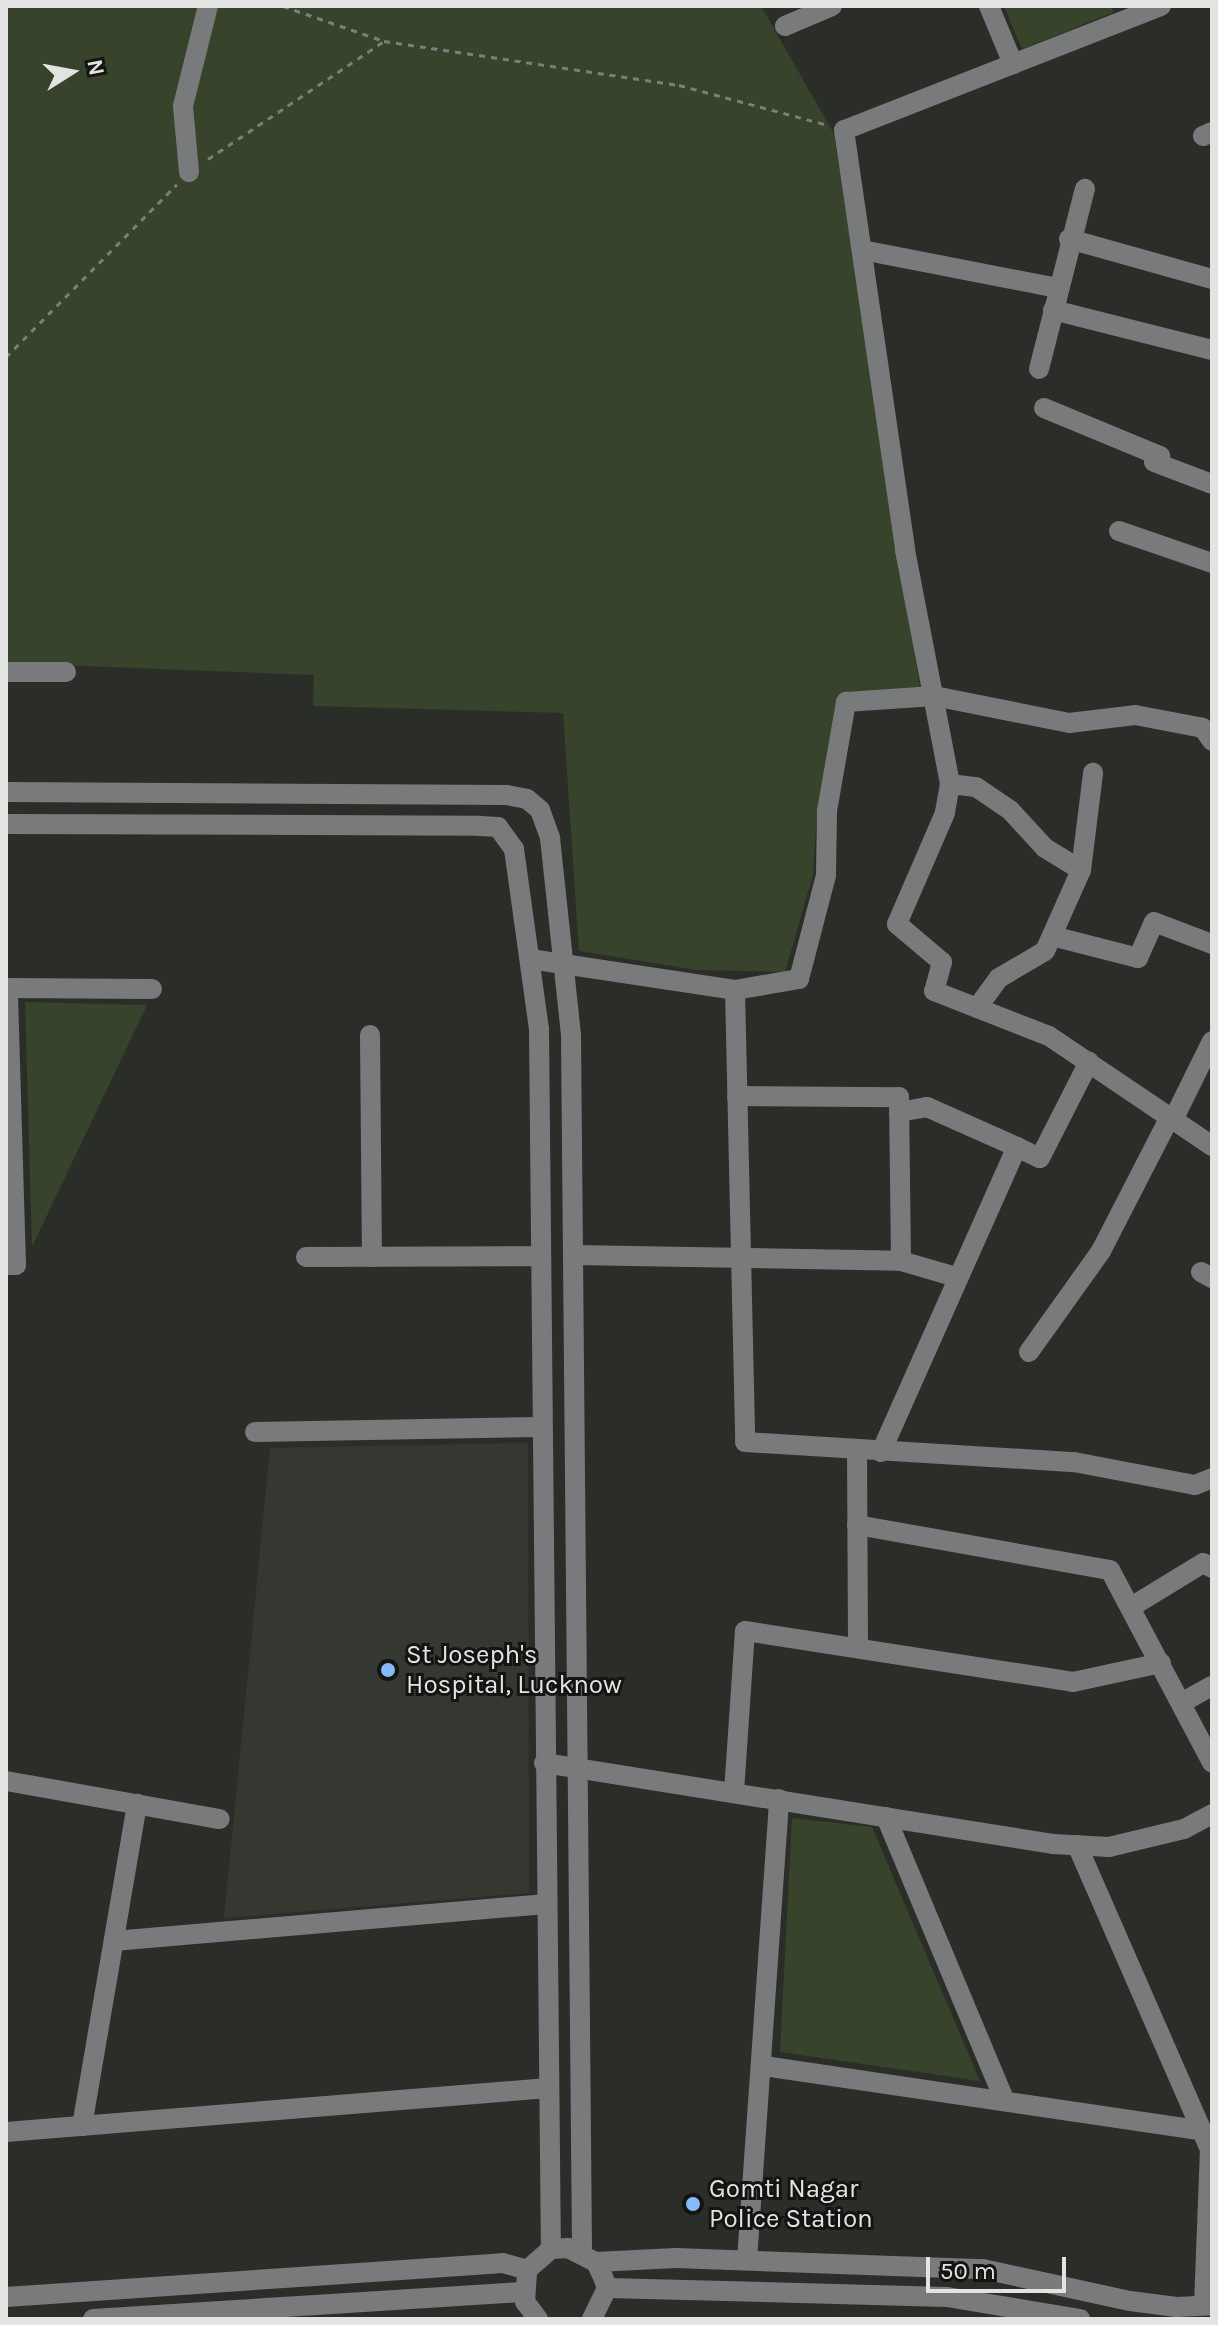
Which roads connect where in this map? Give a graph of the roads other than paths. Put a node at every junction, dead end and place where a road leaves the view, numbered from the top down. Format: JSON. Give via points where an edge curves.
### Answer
{"nodes":[{"id":1,"x":208,"y":6,"type":"edge"},
{"id":2,"x":832,"y":6,"type":"edge"},
{"id":3,"x":989,"y":6,"type":"edge"},
{"id":4,"x":1161,"y":6,"type":"edge"},
{"id":5,"x":1129,"y":12,"type":"edge"},
{"id":6,"x":785,"y":26,"type":"dead end"},
{"id":7,"x":1013,"y":64,"type":"junction"},
{"id":8,"x":189,"y":172,"type":"dead end"},
{"id":9,"x":1085,"y":189,"type":"dead end"},
{"id":10,"x":1069,"y":239,"type":"junction"},
{"id":11,"x":862,"y":250,"type":"junction"},
{"id":12,"x":1212,"y":279,"type":"edge"},
{"id":13,"x":1058,"y":288,"type":"junction"},
{"id":14,"x":1053,"y":310,"type":"junction"},
{"id":15,"x":1212,"y":350,"type":"edge"},
{"id":16,"x":1039,"y":369,"type":"dead end"},
{"id":17,"x":1044,"y":408,"type":"dead end"},
{"id":18,"x":1212,"y":484,"type":"edge"},
{"id":19,"x":1119,"y":531,"type":"dead end"},
{"id":20,"x":1211,"y":560,"type":"edge"},
{"id":21,"x":6,"y":672,"type":"edge"},
{"id":22,"x":66,"y":672,"type":"dead end"},
{"id":23,"x":934,"y":696,"type":"junction"},
{"id":24,"x":1212,"y":740,"type":"edge"},
{"id":25,"x":1093,"y":773,"type":"dead end"},
{"id":26,"x":950,"y":784,"type":"junction"},
{"id":27,"x":6,"y":792,"type":"edge"},
{"id":28,"x":6,"y":824,"type":"edge"},
{"id":29,"x":1081,"y":870,"type":"junction"},
{"id":30,"x":1052,"y":936,"type":"junction"},
{"id":31,"x":1212,"y":944,"type":"edge"},
{"id":32,"x":530,"y":959,"type":"junction"},
{"id":33,"x":563,"y":962,"type":"junction"},
{"id":34,"x":7,"y":988,"type":"edge"},
{"id":35,"x":152,"y":989,"type":"dead end"},
{"id":36,"x":735,"y":990,"type":"junction"},
{"id":37,"x":977,"y":1008,"type":"junction"},
{"id":38,"x":370,"y":1035,"type":"dead end"},
{"id":39,"x":1212,"y":1041,"type":"edge"},
{"id":40,"x":1089,"y":1062,"type":"junction"},
{"id":41,"x":1205,"y":1071,"type":"edge"},
{"id":42,"x":737,"y":1096,"type":"junction"},
{"id":43,"x":899,"y":1112,"type":"junction"},
{"id":44,"x":1172,"y":1118,"type":"junction"},
{"id":45,"x":1212,"y":1146,"type":"edge"},
{"id":46,"x":1017,"y":1147,"type":"junction"},
{"id":47,"x":573,"y":1255,"type":"junction"},
{"id":48,"x":539,"y":1256,"type":"junction"},
{"id":49,"x":306,"y":1257,"type":"dead end"},
{"id":50,"x":372,"y":1257,"type":"junction"},
{"id":51,"x":741,"y":1258,"type":"junction"},
{"id":52,"x":901,"y":1261,"type":"junction"},
{"id":53,"x":6,"y":1265,"type":"edge"},
{"id":54,"x":956,"y":1277,"type":"junction"},
{"id":55,"x":1029,"y":1352,"type":"dead end"},
{"id":56,"x":539,"y":1427,"type":"junction"},
{"id":57,"x":255,"y":1432,"type":"dead end"},
{"id":58,"x":857,"y":1451,"type":"junction"},
{"id":59,"x":881,"y":1452,"type":"junction"},
{"id":60,"x":1212,"y":1478,"type":"edge"},
{"id":61,"x":857,"y":1525,"type":"junction"},
{"id":62,"x":1212,"y":1568,"type":"edge"},
{"id":63,"x":1131,"y":1607,"type":"junction"},
{"id":64,"x":858,"y":1648,"type":"junction"},
{"id":65,"x":1161,"y":1663,"type":"junction"},
{"id":66,"x":1212,"y":1686,"type":"edge"},
{"id":67,"x":1181,"y":1703,"type":"junction"},
{"id":68,"x":544,"y":1763,"type":"junction"},
{"id":69,"x":1212,"y":1763,"type":"edge"},
{"id":70,"x":577,"y":1767,"type":"junction"},
{"id":71,"x":6,"y":1781,"type":"edge"},
{"id":72,"x":734,"y":1792,"type":"junction"},
{"id":73,"x":779,"y":1799,"type":"junction"},
{"id":74,"x":137,"y":1804,"type":"junction"},
{"id":75,"x":1212,"y":1814,"type":"edge"},
{"id":76,"x":886,"y":1817,"type":"junction"},
{"id":77,"x":220,"y":1819,"type":"dead end"},
{"id":78,"x":1077,"y":1845,"type":"junction"},
{"id":79,"x":546,"y":1904,"type":"junction"},
{"id":80,"x":114,"y":1941,"type":"junction"},
{"id":81,"x":764,"y":2066,"type":"junction"},
{"id":82,"x":548,"y":2088,"type":"junction"},
{"id":83,"x":1005,"y":2101,"type":"junction"},
{"id":84,"x":82,"y":2126,"type":"junction"},
{"id":85,"x":6,"y":2132,"type":"edge"},
{"id":86,"x":1208,"y":2142,"type":"edge"},
{"id":87,"x":551,"y":2249,"type":"junction"},
{"id":88,"x":589,"y":2257,"type":"junction"},
{"id":89,"x":747,"y":2260,"type":"junction"},
{"id":90,"x":527,"y":2270,"type":"junction"},
{"id":91,"x":607,"y":2288,"type":"junction"},
{"id":92,"x":524,"y":2292,"type":"junction"},
{"id":93,"x":6,"y":2297,"type":"edge"},
{"id":94,"x":1208,"y":2305,"type":"edge"},
{"id":95,"x":528,"y":2318,"type":"edge"},
{"id":96,"x":93,"y":2319,"type":"edge"},
{"id":97,"x":592,"y":2319,"type":"edge"},
{"id":98,"x":1080,"y":2319,"type":"edge"}],
"edges":[{"from":1,"to":8,"type":"street","via":[[183,106]]},
{"from":2,"to":6,"type":"street"},
{"from":3,"to":7,"type":"street"},
{"from":4,"to":5,"type":"street"},
{"from":5,"to":7,"type":"street"},
{"from":7,"to":11,"type":"street","via":[[844,130]]},
{"from":9,"to":10,"type":"street"},
{"from":10,"to":12,"type":"street"},
{"from":10,"to":13,"type":"street"},
{"from":11,"to":13,"type":"street"},
{"from":11,"to":23,"type":"street","via":[[905,550]]},
{"from":13,"to":14,"type":"street"},
{"from":14,"to":15,"type":"street"},
{"from":14,"to":16,"type":"street"},
{"from":17,"to":18,"type":"street","via":[[1160,456],[1154,462]]},
{"from":19,"to":20,"type":"street"},
{"from":21,"to":22,"type":"street"},
{"from":23,"to":24,"type":"street","via":[[1069,723],[1135,715],[1203,728]]},
{"from":23,"to":26,"type":"street"},
{"from":23,"to":36,"type":"street","via":[[846,702],[827,811],[826,875],[799,979]]},
{"from":25,"to":29,"type":"street"},
{"from":26,"to":29,"type":"street","via":[[976,787],[1010,810],[1045,848]]},
{"from":26,"to":37,"type":"street","via":[[945,813],[897,924],[942,962],[934,991]]},
{"from":27,"to":33,"type":"street","via":[[527,799],[540,810],[550,838]]},
{"from":28,"to":32,"type":"street","via":[[498,827],[514,849]]},
{"from":29,"to":30,"type":"street"},
{"from":30,"to":31,"type":"street","via":[[1138,958],[1154,922]]},
{"from":30,"to":37,"type":"street","via":[[1045,951],[999,978]]},
{"from":32,"to":33,"type":"street"},
{"from":32,"to":48,"type":"street","via":[[539,1030]]},
{"from":33,"to":36,"type":"street"},
{"from":33,"to":47,"type":"street","via":[[571,1036]]},
{"from":34,"to":35,"type":"street"},
{"from":34,"to":53,"type":"street","via":[[16,1265]]},
{"from":36,"to":42,"type":"street"},
{"from":37,"to":40,"type":"street","via":[[1049,1036]]},
{"from":38,"to":50,"type":"street"},
{"from":39,"to":41,"type":"street"},
{"from":40,"to":44,"type":"street"},
{"from":40,"to":46,"type":"street","via":[[1040,1158]]},
{"from":41,"to":44,"type":"street"},
{"from":42,"to":43,"type":"street","via":[[899,1097]]},
{"from":42,"to":51,"type":"street"},
{"from":43,"to":46,"type":"street","via":[[927,1107]]},
{"from":43,"to":52,"type":"street"},
{"from":44,"to":45,"type":"street"},
{"from":44,"to":55,"type":"street","via":[[1101,1251]]},
{"from":46,"to":54,"type":"street"},
{"from":47,"to":51,"type":"street"},
{"from":47,"to":70,"type":"street"},
{"from":48,"to":50,"type":"street"},
{"from":48,"to":56,"type":"street"},
{"from":49,"to":50,"type":"street"},
{"from":51,"to":52,"type":"street"},
{"from":51,"to":58,"type":"street","via":[[745,1442]]},
{"from":52,"to":54,"type":"street"},
{"from":54,"to":59,"type":"street"},
{"from":56,"to":57,"type":"street"},
{"from":56,"to":68,"type":"street"},
{"from":58,"to":59,"type":"street"},
{"from":58,"to":61,"type":"street"},
{"from":59,"to":60,"type":"street","via":[[1074,1462],[1195,1485]]},
{"from":61,"to":63,"type":"street","via":[[1110,1570]]},
{"from":61,"to":64,"type":"street"},
{"from":62,"to":63,"type":"street","via":[[1203,1563]]},
{"from":63,"to":65,"type":"street"},
{"from":64,"to":65,"type":"street","via":[[1073,1682]]},
{"from":64,"to":72,"type":"street","via":[[745,1631]]},
{"from":65,"to":67,"type":"street"},
{"from":66,"to":67,"type":"street"},
{"from":67,"to":69,"type":"street"},
{"from":68,"to":70,"type":"street"},
{"from":68,"to":79,"type":"street"},
{"from":70,"to":72,"type":"street"},
{"from":70,"to":88,"type":"street"},
{"from":71,"to":74,"type":"street"},
{"from":72,"to":73,"type":"street"},
{"from":73,"to":76,"type":"street"},
{"from":73,"to":81,"type":"street"},
{"from":74,"to":77,"type":"street"},
{"from":74,"to":80,"type":"street"},
{"from":75,"to":78,"type":"street","via":[[1184,1829],[1109,1847]]},
{"from":76,"to":78,"type":"street"},
{"from":76,"to":83,"type":"street"},
{"from":78,"to":86,"type":"street"},
{"from":79,"to":80,"type":"street"},
{"from":79,"to":82,"type":"street"},
{"from":80,"to":84,"type":"street"},
{"from":81,"to":83,"type":"street"},
{"from":81,"to":89,"type":"street"},
{"from":82,"to":84,"type":"street"},
{"from":82,"to":87,"type":"street"},
{"from":83,"to":86,"type":"street"},
{"from":84,"to":85,"type":"street"},
{"from":86,"to":94,"type":"street"},
{"from":87,"to":88,"type":"street"},
{"from":87,"to":90,"type":"street"},
{"from":88,"to":89,"type":"street"},
{"from":88,"to":91,"type":"street"},
{"from":89,"to":94,"type":"street","via":[[983,2269],[1130,2301]]},
{"from":90,"to":92,"type":"street"},
{"from":90,"to":93,"type":"street","via":[[503,2263]]},
{"from":91,"to":97,"type":"street"},
{"from":91,"to":98,"type":"street","via":[[947,2297]]},
{"from":92,"to":95,"type":"street"},
{"from":92,"to":96,"type":"street"}]}
